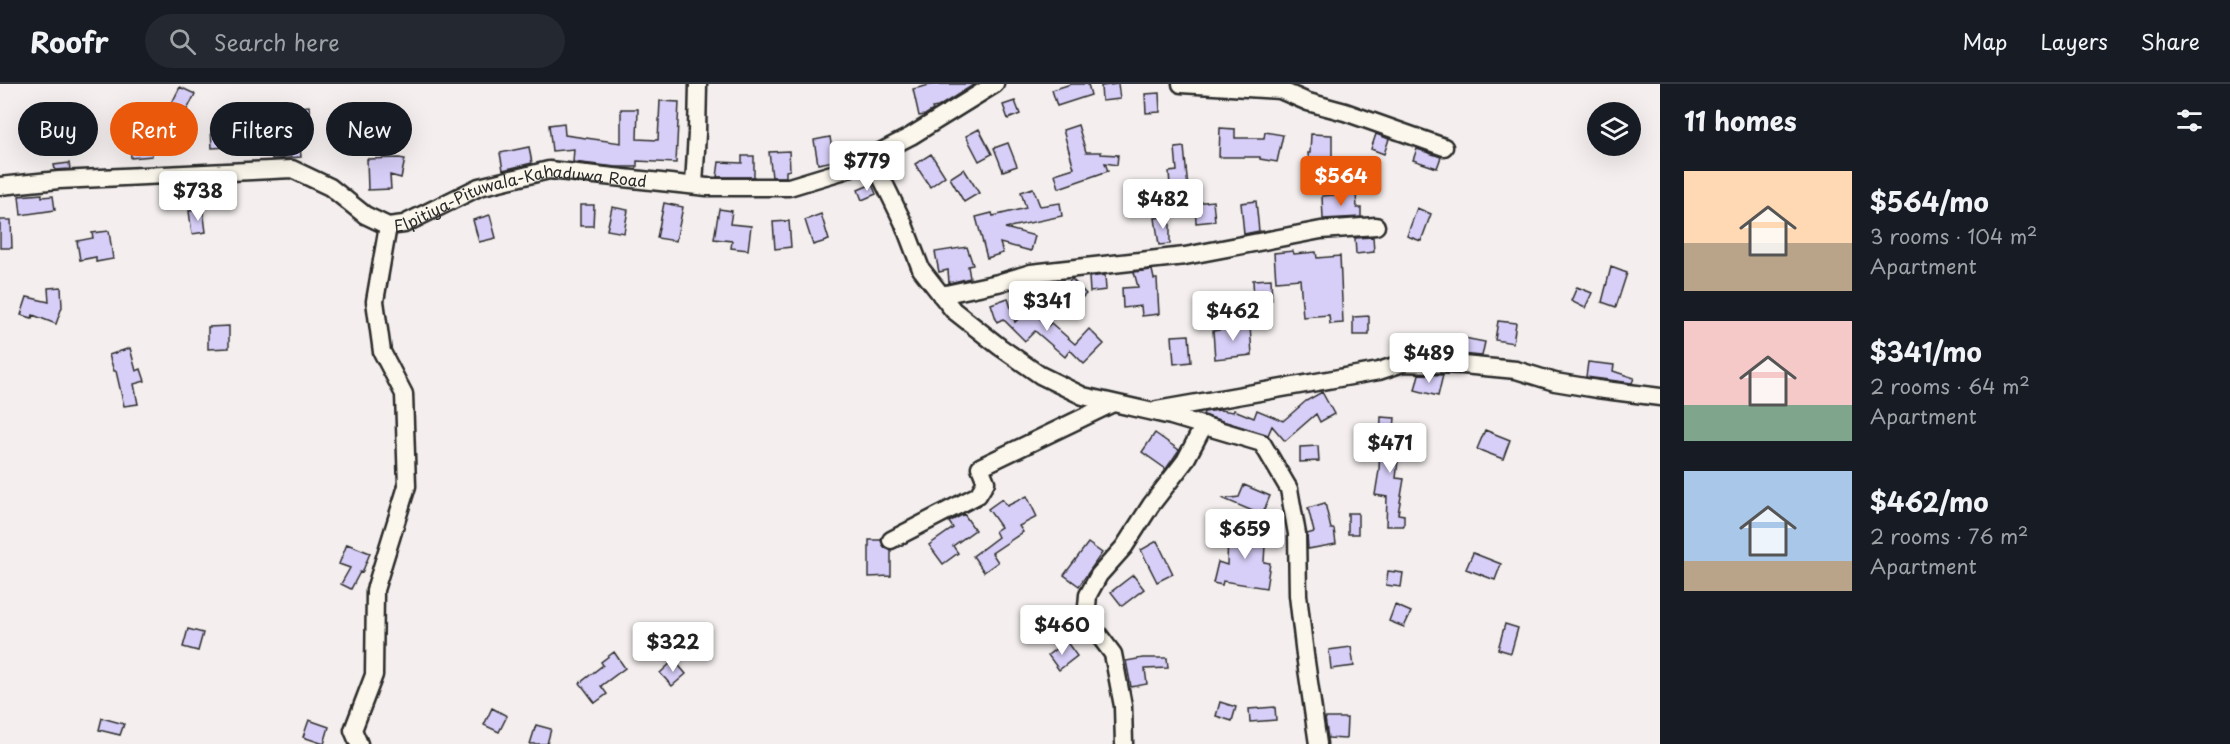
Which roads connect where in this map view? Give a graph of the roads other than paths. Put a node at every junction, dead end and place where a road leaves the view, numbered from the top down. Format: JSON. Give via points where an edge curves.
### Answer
{"nodes":[{"id":1,"x":698,"y":84,"type":"edge"},
{"id":2,"x":996,"y":84,"type":"edge"},
{"id":3,"x":1181,"y":84,"type":"edge"},
{"id":4,"x":1444,"y":147,"type":"dead end"},
{"id":5,"x":871,"y":156,"type":"junction"},
{"id":6,"x":694,"y":185,"type":"junction"},
{"id":7,"x":0,"y":186,"type":"edge"},
{"id":8,"x":1376,"y":225,"type":"dead end"},
{"id":9,"x":388,"y":226,"type":"junction"},
{"id":10,"x":941,"y":295,"type":"junction"},
{"id":11,"x":1660,"y":397,"type":"edge"},
{"id":12,"x":1111,"y":404,"type":"junction"},
{"id":13,"x":1147,"y":411,"type":"junction"},
{"id":14,"x":1204,"y":425,"type":"junction"},
{"id":15,"x":891,"y":540,"type":"dead end"},
{"id":16,"x":359,"y":744,"type":"edge"},
{"id":17,"x":1124,"y":744,"type":"edge"},
{"id":18,"x":1318,"y":744,"type":"edge"}],
"edges":[{"from":1,"to":6,"type":"street"},
{"from":2,"to":5,"type":"street","name":"Elpitiya-Pituwala-Kahaduwa Road"},
{"from":3,"to":4,"type":"street","via":[[1280,90]]},
{"from":5,"to":6,"type":"street","name":"Elpitiya-Pituwala-Kahaduwa Road","via":[[844,170],[789,187]]},
{"from":5,"to":10,"type":"street","via":[[921,269]]},
{"from":6,"to":9,"type":"street","name":"Elpitiya-Pituwala-Kahaduwa Road","via":[[549,170],[479,187],[405,224]]},
{"from":7,"to":9,"type":"street","name":"Elpitiya-Pituwala-Kahaduwa Road","via":[[292,169],[330,187],[365,215]]},
{"from":8,"to":10,"type":"street","via":[[1321,230],[1185,255],[1031,273]]},
{"from":9,"to":16,"type":"street","via":[[375,301],[382,352],[404,394],[407,486],[375,590],[374,675],[353,730]]},
{"from":10,"to":12,"type":"street","via":[[953,310],[1040,375],[1083,396]]},
{"from":11,"to":13,"type":"street","via":[[1566,384],[1516,370],[1403,363],[1379,371]]},
{"from":12,"to":13,"type":"street"},
{"from":12,"to":15,"type":"street","via":[[981,467],[986,482],[978,495]]},
{"from":13,"to":14,"type":"street"},
{"from":14,"to":17,"type":"street","via":[[1185,461],[1088,595],[1086,618],[1113,654],[1123,706]]},
{"from":14,"to":18,"type":"street","via":[[1262,443],[1289,489],[1296,534],[1298,595]]}]}
